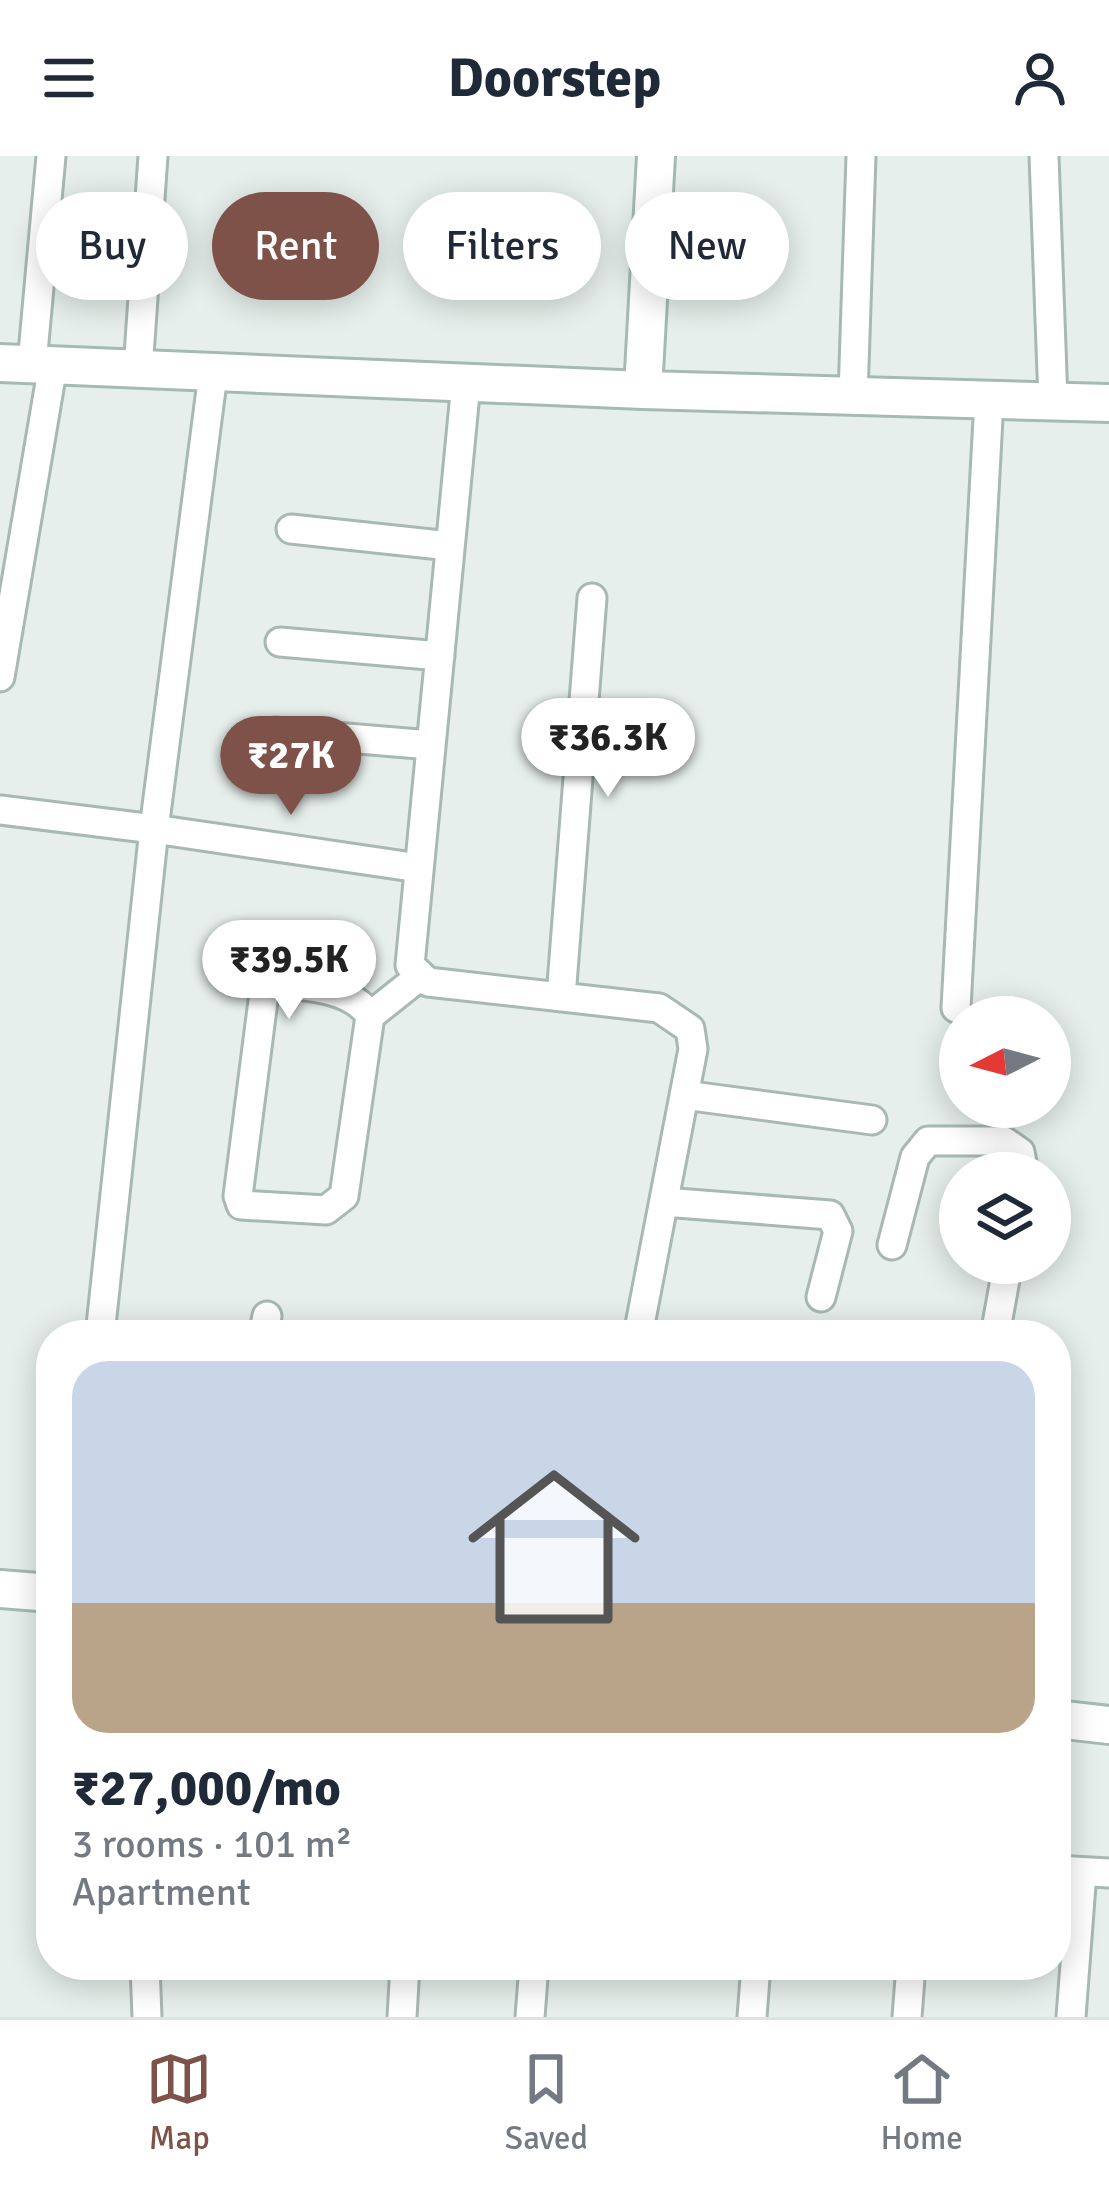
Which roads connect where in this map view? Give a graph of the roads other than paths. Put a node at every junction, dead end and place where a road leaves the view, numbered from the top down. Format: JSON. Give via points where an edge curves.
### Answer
{"nodes":[{"id":1,"x":51,"y":156,"type":"edge"},
{"id":2,"x":153,"y":156,"type":"edge"},
{"id":3,"x":656,"y":156,"type":"edge"},
{"id":4,"x":861,"y":156,"type":"edge"},
{"id":5,"x":1044,"y":156,"type":"edge"},
{"id":6,"x":28,"y":364,"type":"edge"},
{"id":7,"x":138,"y":369,"type":"junction"},
{"id":8,"x":214,"y":374,"type":"junction"},
{"id":9,"x":466,"y":383,"type":"junction"},
{"id":10,"x":643,"y":390,"type":"junction"},
{"id":11,"x":853,"y":396,"type":"junction"},
{"id":12,"x":989,"y":400,"type":"junction"},
{"id":13,"x":1053,"y":401,"type":"junction"},
{"id":14,"x":1109,"y":403,"type":"edge"},
{"id":15,"x":291,"y":530,"type":"dead end"},
{"id":16,"x":450,"y":546,"type":"junction"},
{"id":17,"x":592,"y":598,"type":"dead end"},
{"id":18,"x":280,"y":642,"type":"dead end"},
{"id":19,"x":440,"y":656,"type":"junction"},
{"id":20,"x":0,"y":677,"type":"edge"},
{"id":21,"x":275,"y":732,"type":"dead end"},
{"id":22,"x":431,"y":745,"type":"junction"},
{"id":23,"x":0,"y":810,"type":"edge"},
{"id":24,"x":154,"y":829,"type":"junction"},
{"id":25,"x":419,"y":868,"type":"junction"},
{"id":26,"x":418,"y":977,"type":"junction"},
{"id":27,"x":957,"y":996,"type":"edge"},
{"id":28,"x":561,"y":997,"type":"junction"},
{"id":29,"x":370,"y":1016,"type":"junction"},
{"id":30,"x":684,"y":1095,"type":"junction"},
{"id":31,"x":872,"y":1120,"type":"dead end"},
{"id":32,"x":1020,"y":1152,"type":"edge"},
{"id":33,"x":664,"y":1202,"type":"junction"},
{"id":34,"x":892,"y":1245,"type":"dead end"},
{"id":35,"x":1004,"y":1284,"type":"edge"},
{"id":36,"x":821,"y":1298,"type":"dead end"},
{"id":37,"x":102,"y":1320,"type":"edge"},
{"id":38,"x":641,"y":1320,"type":"edge"},
{"id":39,"x":998,"y":1320,"type":"edge"},
{"id":40,"x":0,"y":1589,"type":"edge"},
{"id":41,"x":36,"y":1592,"type":"edge"},
{"id":42,"x":1071,"y":1720,"type":"edge"},
{"id":43,"x":1109,"y":1725,"type":"edge"},
{"id":44,"x":1082,"y":1871,"type":"edge"},
{"id":45,"x":146,"y":1980,"type":"edge"},
{"id":46,"x":404,"y":1980,"type":"edge"},
{"id":47,"x":533,"y":1980,"type":"edge"},
{"id":48,"x":755,"y":1980,"type":"edge"},
{"id":49,"x":910,"y":1980,"type":"edge"},
{"id":50,"x":147,"y":2017,"type":"edge"},
{"id":51,"x":402,"y":2017,"type":"edge"},
{"id":52,"x":530,"y":2017,"type":"edge"},
{"id":53,"x":752,"y":2017,"type":"edge"},
{"id":54,"x":907,"y":2017,"type":"edge"},
{"id":55,"x":1071,"y":2017,"type":"edge"}],
"edges":[{"from":1,"to":6,"type":"street"},
{"from":2,"to":7,"type":"street"},
{"from":3,"to":10,"type":"street"},
{"from":4,"to":11,"type":"street"},
{"from":5,"to":13,"type":"street"},
{"from":6,"to":7,"type":"street"},
{"from":6,"to":20,"type":"street"},
{"from":7,"to":8,"type":"street"},
{"from":8,"to":9,"type":"street"},
{"from":8,"to":24,"type":"street"},
{"from":9,"to":10,"type":"street"},
{"from":9,"to":16,"type":"street"},
{"from":10,"to":11,"type":"street"},
{"from":11,"to":12,"type":"street"},
{"from":12,"to":13,"type":"street"},
{"from":12,"to":27,"type":"street"},
{"from":13,"to":14,"type":"street"},
{"from":15,"to":16,"type":"street"},
{"from":16,"to":19,"type":"street"},
{"from":17,"to":28,"type":"street"},
{"from":18,"to":19,"type":"street"},
{"from":19,"to":22,"type":"street"},
{"from":21,"to":22,"type":"street"},
{"from":22,"to":25,"type":"street"},
{"from":23,"to":24,"type":"street"},
{"from":24,"to":25,"type":"street"},
{"from":24,"to":37,"type":"street"},
{"from":25,"to":26,"type":"street","via":[[410,951]]},
{"from":26,"to":28,"type":"street"},
{"from":26,"to":29,"type":"street"},
{"from":28,"to":30,"type":"street","via":[[678,1016],[693,1049]]},
{"from":29,"to":29,"type":"street","via":[[344,1196],[326,1210],[241,1204],[264,993],[274,984],[349,996]]},
{"from":30,"to":31,"type":"street"},
{"from":30,"to":33,"type":"street"},
{"from":32,"to":34,"type":"street","via":[[1004,1141],[928,1141],[916,1157]]},
{"from":33,"to":36,"type":"street","via":[[830,1215],[838,1231]]},
{"from":33,"to":38,"type":"street"},
{"from":35,"to":39,"type":"street"},
{"from":40,"to":41,"type":"street"},
{"from":42,"to":43,"type":"street"},
{"from":44,"to":55,"type":"street"},
{"from":45,"to":50,"type":"street"},
{"from":46,"to":51,"type":"street"},
{"from":47,"to":52,"type":"street"},
{"from":48,"to":53,"type":"street"},
{"from":49,"to":54,"type":"street"}]}
